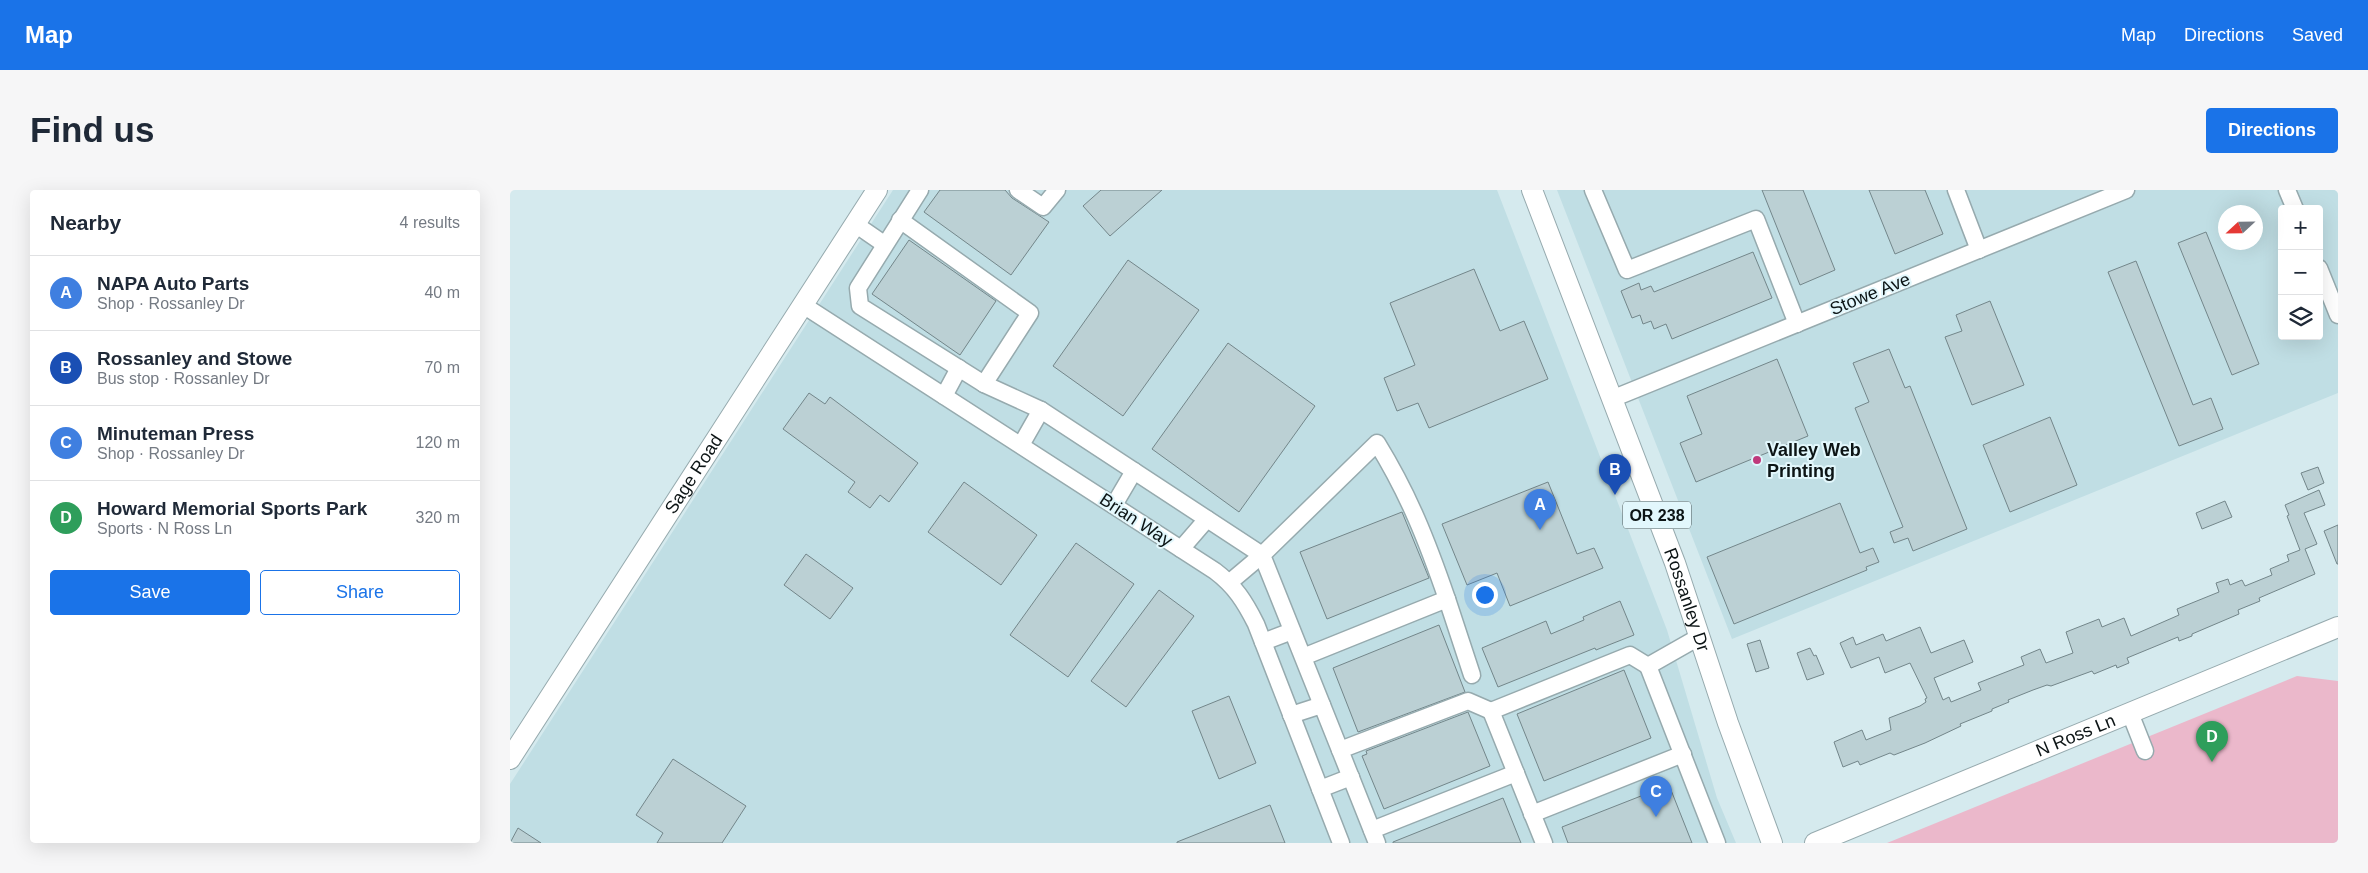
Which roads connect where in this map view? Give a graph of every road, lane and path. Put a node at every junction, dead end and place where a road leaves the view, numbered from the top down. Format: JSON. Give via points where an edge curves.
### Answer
{"nodes":[{"id":1,"x":877,"y":190,"type":"edge"},
{"id":2,"x":920,"y":190,"type":"edge"},
{"id":3,"x":1018,"y":190,"type":"edge"},
{"id":4,"x":1057,"y":190,"type":"edge"},
{"id":5,"x":1532,"y":190,"type":"edge"},
{"id":6,"x":1594,"y":190,"type":"edge"},
{"id":7,"x":1956,"y":190,"type":"edge"},
{"id":8,"x":2126,"y":190,"type":"edge"},
{"id":9,"x":2287,"y":190,"type":"edge"},
{"id":10,"x":2293,"y":205,"type":"edge"},
{"id":11,"x":900,"y":220,"type":"junction"},
{"id":12,"x":855,"y":224,"type":"junction"},
{"id":13,"x":884,"y":244,"type":"junction"},
{"id":14,"x":1979,"y":250,"type":"junction"},
{"id":15,"x":2323,"y":278,"type":"edge"},
{"id":16,"x":803,"y":305,"type":"junction"},
{"id":17,"x":2338,"y":314,"type":"edge"},
{"id":18,"x":1798,"y":324,"type":"junction"},
{"id":19,"x":959,"y":368,"type":"junction"},
{"id":20,"x":984,"y":384,"type":"junction"},
{"id":21,"x":944,"y":396,"type":"junction"},
{"id":22,"x":1614,"y":398,"type":"junction"},
{"id":23,"x":1041,"y":410,"type":"junction"},
{"id":24,"x":1021,"y":445,"type":"junction"},
{"id":25,"x":1134,"y":471,"type":"junction"},
{"id":26,"x":1114,"y":505,"type":"junction"},
{"id":27,"x":1207,"y":519,"type":"junction"},
{"id":28,"x":1181,"y":548,"type":"junction"},
{"id":29,"x":1262,"y":555,"type":"junction"},
{"id":30,"x":1230,"y":582,"type":"junction"},
{"id":31,"x":1447,"y":599,"type":"junction"},
{"id":32,"x":2338,"y":627,"type":"edge"},
{"id":33,"x":1292,"y":631,"type":"junction"},
{"id":34,"x":1699,"y":637,"type":"junction"},
{"id":35,"x":1263,"y":642,"type":"junction"},
{"id":36,"x":1303,"y":657,"type":"junction"},
{"id":37,"x":1648,"y":666,"type":"junction"},
{"id":38,"x":1472,"y":675,"type":"dead end"},
{"id":39,"x":1322,"y":705,"type":"junction"},
{"id":40,"x":1491,"y":711,"type":"junction"},
{"id":41,"x":2130,"y":713,"type":"junction"},
{"id":42,"x":1291,"y":715,"type":"junction"},
{"id":43,"x":1340,"y":750,"type":"junction"},
{"id":44,"x":2144,"y":751,"type":"dead end"},
{"id":45,"x":1683,"y":754,"type":"junction"},
{"id":46,"x":510,"y":759,"type":"edge"},
{"id":47,"x":1516,"y":773,"type":"junction"},
{"id":48,"x":1351,"y":777,"type":"junction"},
{"id":49,"x":1320,"y":789,"type":"junction"},
{"id":50,"x":1532,"y":814,"type":"junction"},
{"id":51,"x":1375,"y":836,"type":"edge"},
{"id":52,"x":1341,"y":843,"type":"edge"},
{"id":53,"x":1544,"y":843,"type":"edge"},
{"id":54,"x":1717,"y":843,"type":"edge"},
{"id":55,"x":1772,"y":843,"type":"edge"},
{"id":56,"x":1815,"y":843,"type":"edge"}],
"edges":[{"from":1,"to":12,"type":"main road","name":"Sage Road"},
{"from":2,"to":11,"type":"street"},
{"from":3,"to":4,"type":"street","via":[[1043,207]]},
{"from":5,"to":22,"type":"main road","name":"Rossanley Dr","number":"OR 238"},
{"from":6,"to":18,"type":"street","via":[[1627,270],[1756,219]]},
{"from":7,"to":14,"type":"street"},
{"from":8,"to":14,"type":"street","name":"Stowe Ave"},
{"from":9,"to":10,"type":"street"},
{"from":11,"to":13,"type":"street"},
{"from":11,"to":20,"type":"street","via":[[1030,313]]},
{"from":12,"to":13,"type":"street"},
{"from":12,"to":16,"type":"main road","name":"Sage Road"},
{"from":13,"to":19,"type":"street","via":[[858,288],[860,306]]},
{"from":14,"to":18,"type":"street","name":"Stowe Ave"},
{"from":15,"to":17,"type":"street"},
{"from":16,"to":21,"type":"street","name":"Brian Way"},
{"from":16,"to":46,"type":"main road","name":"Sage Road"},
{"from":18,"to":22,"type":"street","name":"Stowe Ave"},
{"from":19,"to":20,"type":"street"},
{"from":19,"to":21,"type":"street"},
{"from":20,"to":23,"type":"street"},
{"from":21,"to":24,"type":"street","name":"Brian Way"},
{"from":22,"to":34,"type":"main road","name":"Rossanley Dr","number":"OR 238"},
{"from":23,"to":24,"type":"street"},
{"from":23,"to":25,"type":"street"},
{"from":24,"to":26,"type":"street","name":"Brian Way"},
{"from":25,"to":26,"type":"street"},
{"from":25,"to":27,"type":"street"},
{"from":26,"to":28,"type":"street","name":"Brian Way"},
{"from":27,"to":28,"type":"street"},
{"from":27,"to":29,"type":"street"},
{"from":28,"to":30,"type":"street","name":"Brian Way"},
{"from":29,"to":30,"type":"street"},
{"from":29,"to":31,"type":"street","via":[[1377,443],[1400,480],[1427,540]]},
{"from":29,"to":33,"type":"street"},
{"from":30,"to":35,"type":"street","name":"Brian Way","via":[[1248,607]]},
{"from":31,"to":36,"type":"street"},
{"from":31,"to":38,"type":"street"},
{"from":32,"to":41,"type":"main road","name":"N Ross Ln"},
{"from":33,"to":35,"type":"street"},
{"from":33,"to":36,"type":"street"},
{"from":34,"to":37,"type":"street"},
{"from":34,"to":55,"type":"main road","name":"Rossanley Dr","number":"OR 238"},
{"from":35,"to":42,"type":"street","name":"Brian Way"},
{"from":36,"to":39,"type":"street"},
{"from":37,"to":40,"type":"street","via":[[1630,655]]},
{"from":37,"to":45,"type":"street"},
{"from":39,"to":42,"type":"street"},
{"from":39,"to":43,"type":"street"},
{"from":40,"to":43,"type":"street","via":[[1468,701]]},
{"from":40,"to":47,"type":"street"},
{"from":41,"to":44,"type":"street"},
{"from":41,"to":56,"type":"main road","name":"N Ross Ln"},
{"from":42,"to":49,"type":"street","name":"Brian Way"},
{"from":43,"to":48,"type":"street"},
{"from":45,"to":50,"type":"street"},
{"from":45,"to":54,"type":"street"},
{"from":47,"to":50,"type":"street"},
{"from":47,"to":51,"type":"street"},
{"from":48,"to":49,"type":"street"},
{"from":48,"to":51,"type":"street"},
{"from":49,"to":52,"type":"street","name":"Brian Way"},
{"from":50,"to":53,"type":"street"}]}
